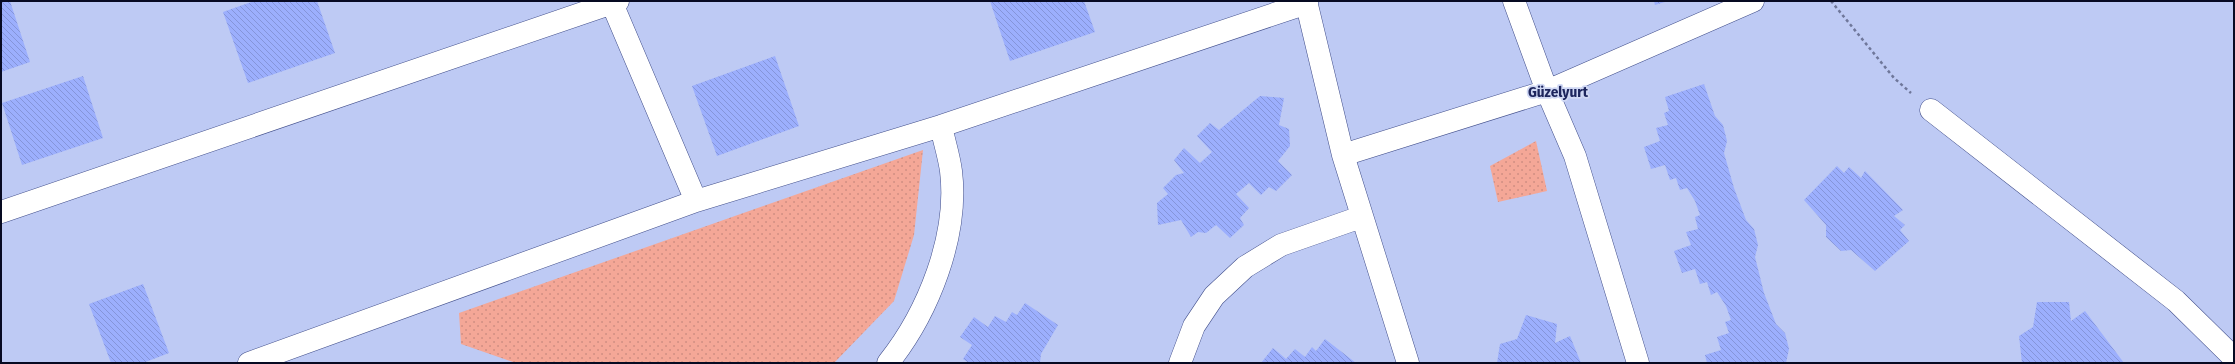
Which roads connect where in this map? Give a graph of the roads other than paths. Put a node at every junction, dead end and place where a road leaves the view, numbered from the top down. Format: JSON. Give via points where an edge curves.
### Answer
{"nodes":[{"id":1,"x":1514,"y":1,"type":"edge"},
{"id":2,"x":1753,"y":1,"type":"edge"},
{"id":3,"x":613,"y":2,"type":"edge"},
{"id":4,"x":1307,"y":2,"type":"edge"},
{"id":5,"x":1547,"y":90,"type":"junction"},
{"id":6,"x":1931,"y":110,"type":"road end"},
{"id":7,"x":941,"y":126,"type":"junction"},
{"id":8,"x":1343,"y":155,"type":"junction"},
{"id":9,"x":696,"y":201,"type":"junction"},
{"id":10,"x":1,"y":212,"type":"edge"},
{"id":11,"x":1361,"y":216,"type":"junction"},
{"id":12,"x":2234,"y":358,"type":"edge"},
{"id":13,"x":249,"y":363,"type":"edge"},
{"id":14,"x":888,"y":363,"type":"edge"},
{"id":15,"x":1180,"y":363,"type":"edge"},
{"id":16,"x":1408,"y":363,"type":"edge"},
{"id":17,"x":1638,"y":363,"type":"edge"}],
"edges":[{"from":1,"to":5,"type":"street"},
{"from":2,"to":5,"type":"street"},
{"from":3,"to":9,"type":"street"},
{"from":3,"to":10,"type":"street"},
{"from":4,"to":7,"type":"street"},
{"from":4,"to":8,"type":"street"},
{"from":5,"to":8,"type":"street"},
{"from":5,"to":17,"type":"street","via":[[1575,156]]},
{"from":6,"to":12,"type":"street","via":[[2176,301]]},
{"from":7,"to":9,"type":"street"},
{"from":7,"to":14,"type":"street","via":[[951,172],[950,211],[944,252],[928,300],[906,342]]},
{"from":8,"to":11,"type":"street"},
{"from":9,"to":13,"type":"street"},
{"from":11,"to":15,"type":"street","via":[[1281,245],[1245,267],[1214,296],[1194,326]]},
{"from":11,"to":16,"type":"street"}]}
